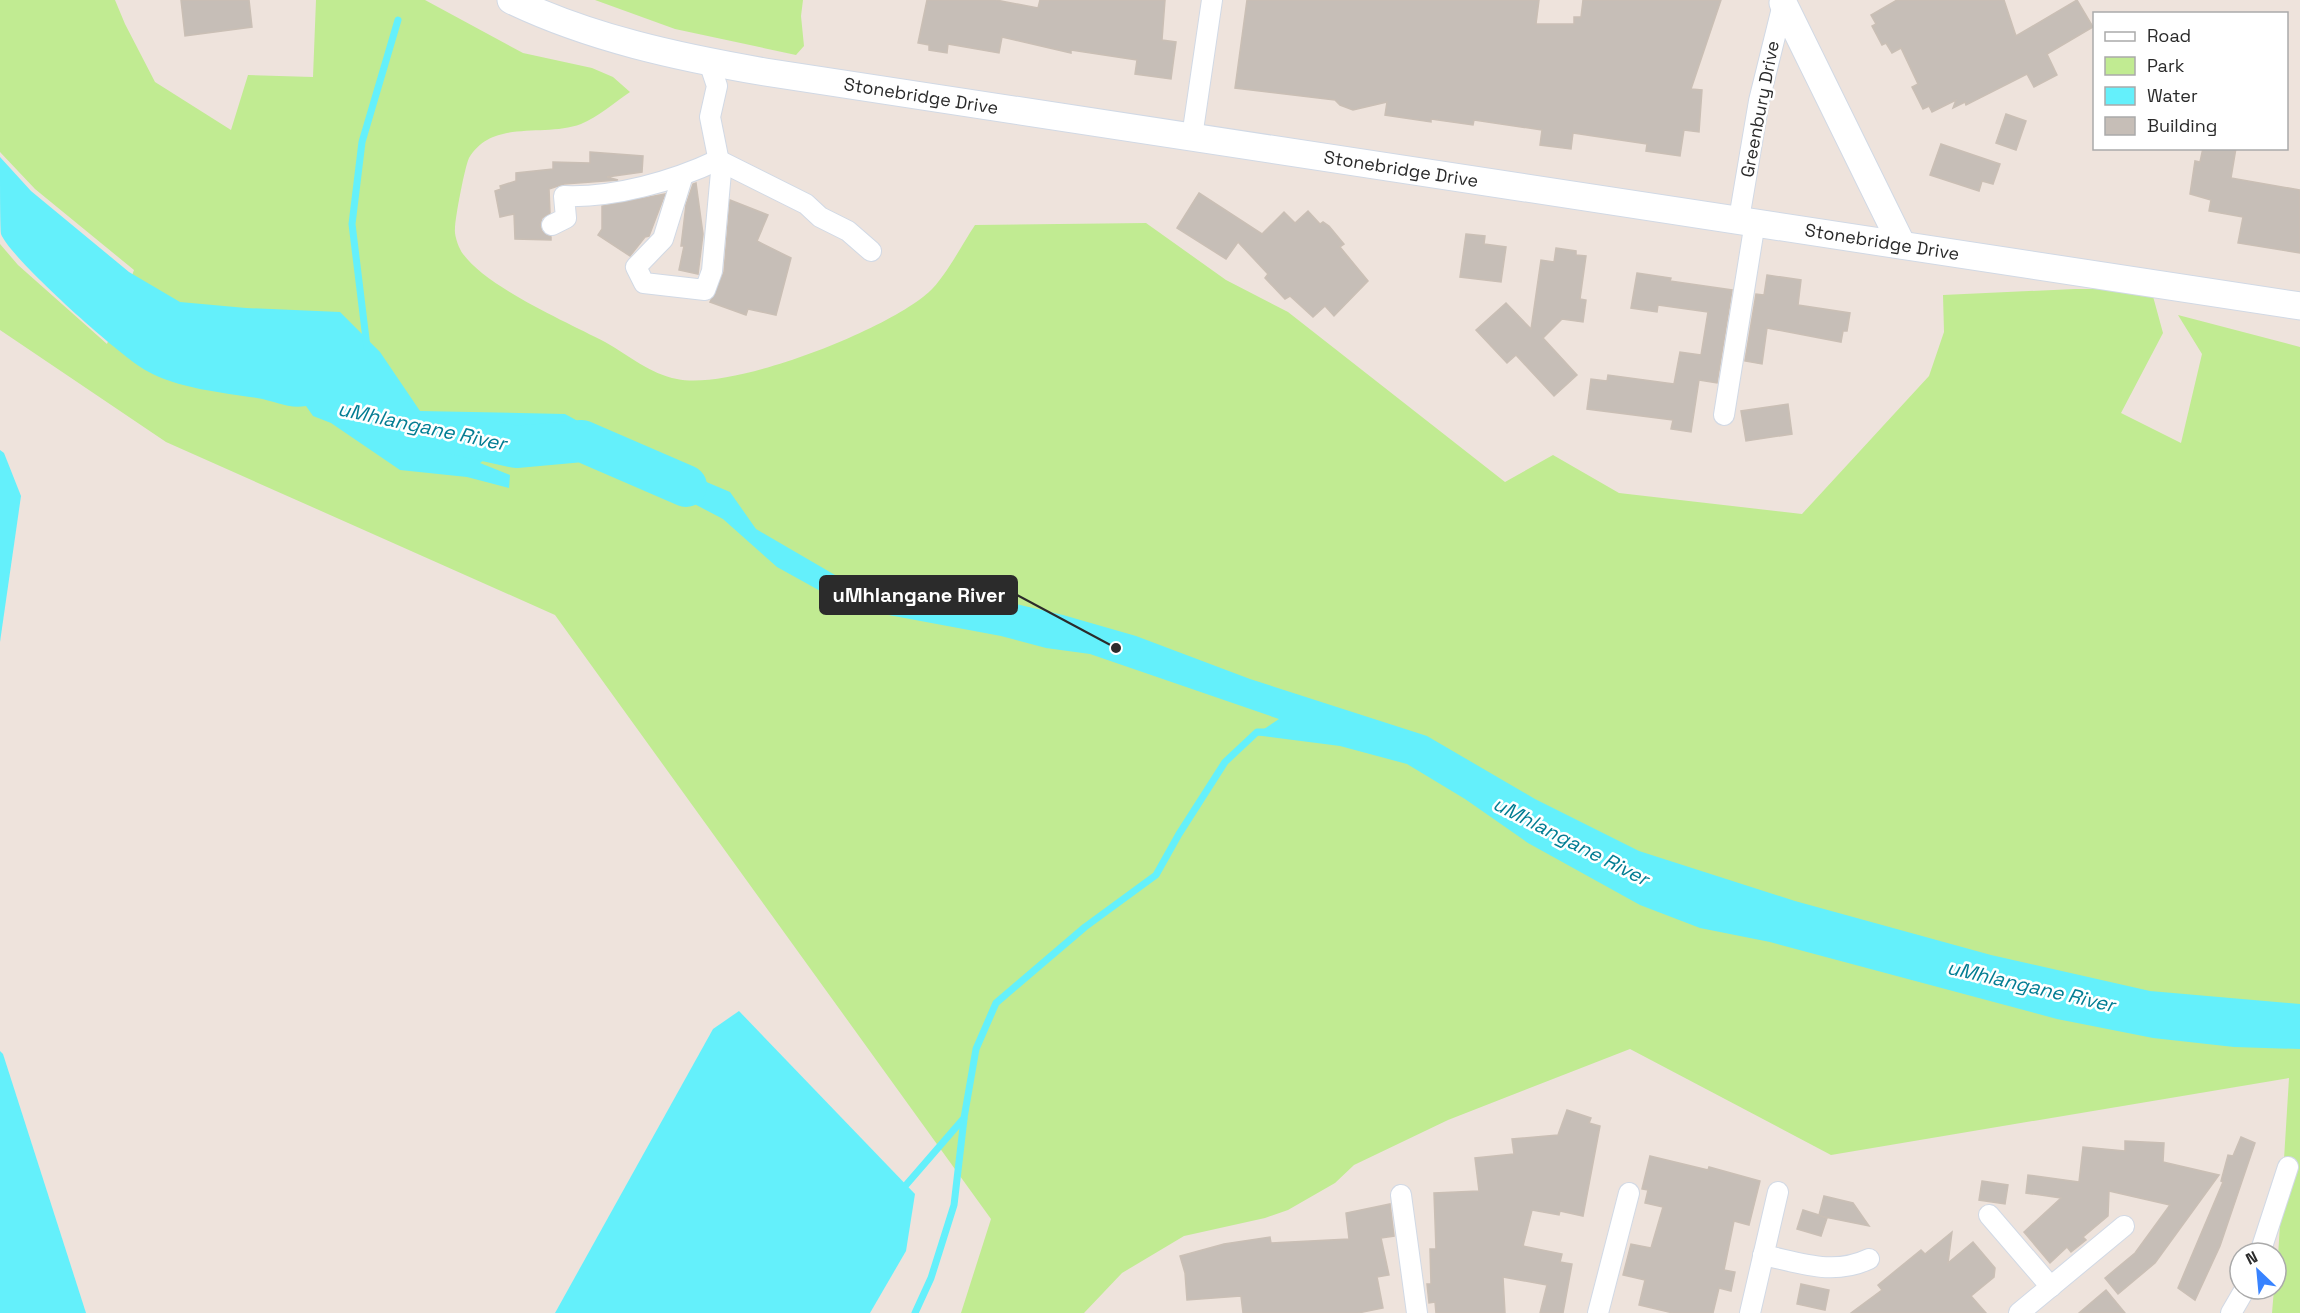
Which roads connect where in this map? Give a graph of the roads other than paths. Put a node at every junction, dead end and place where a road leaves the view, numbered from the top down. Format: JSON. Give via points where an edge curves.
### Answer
{"nodes":[{"id":1,"x":511,"y":0,"type":"edge"},
{"id":2,"x":1212,"y":0,"type":"edge"},
{"id":3,"x":1783,"y":1,"type":"edge"},
{"id":4,"x":709,"y":62,"type":"junction"},
{"id":5,"x":1192,"y":137,"type":"junction"},
{"id":6,"x":718,"y":160,"type":"junction"},
{"id":7,"x":682,"y":178,"type":"junction"},
{"id":8,"x":1747,"y":220,"type":"junction"},
{"id":9,"x":552,"y":225,"type":"dead end"},
{"id":10,"x":1902,"y":245,"type":"junction"},
{"id":11,"x":871,"y":251,"type":"dead end"},
{"id":12,"x":2300,"y":306,"type":"edge"},
{"id":13,"x":1724,"y":415,"type":"dead end"},
{"id":14,"x":2288,"y":1167,"type":"dead end"},
{"id":15,"x":1778,"y":1192,"type":"dead end"},
{"id":16,"x":1629,"y":1193,"type":"dead end"},
{"id":17,"x":1401,"y":1196,"type":"dead end"},
{"id":18,"x":1989,"y":1215,"type":"dead end"},
{"id":19,"x":2124,"y":1226,"type":"dead end"},
{"id":20,"x":2264,"y":1241,"type":"edge"},
{"id":21,"x":1763,"y":1255,"type":"junction"},
{"id":22,"x":1869,"y":1258,"type":"dead end"},
{"id":23,"x":2051,"y":1287,"type":"junction"},
{"id":24,"x":1418,"y":1313,"type":"edge"},
{"id":25,"x":1598,"y":1313,"type":"edge"},
{"id":26,"x":1750,"y":1313,"type":"edge"},
{"id":27,"x":2019,"y":1313,"type":"edge"}],
"edges":[{"from":1,"to":4,"type":"street","name":"Stonebridge Drive","via":[[549,18],[625,42]]},
{"from":2,"to":5,"type":"street"},
{"from":3,"to":8,"type":"street","name":"Greenbury Drive","via":[[1758,101]]},
{"from":3,"to":10,"type":"street"},
{"from":4,"to":5,"type":"street","name":"Stonebridge Drive"},
{"from":4,"to":6,"type":"street","via":[[717,86],[710,117]]},
{"from":5,"to":8,"type":"street","name":"Stonebridge Drive"},
{"from":6,"to":7,"type":"street"},
{"from":6,"to":7,"type":"street","via":[[721,172],[716,233],[712,271],[705,291],[644,283],[636,267],[663,239]]},
{"from":6,"to":11,"type":"street","via":[[806,204]]},
{"from":7,"to":9,"type":"street","via":[[564,196],[566,218]]},
{"from":8,"to":10,"type":"street","name":"Stonebridge Drive"},
{"from":8,"to":13,"type":"street","name":"Greenbury Drive"},
{"from":10,"to":12,"type":"street","name":"Stonebridge Drive"},
{"from":14,"to":20,"type":"street"},
{"from":15,"to":21,"type":"street"},
{"from":16,"to":25,"type":"street"},
{"from":17,"to":24,"type":"street"},
{"from":18,"to":23,"type":"street"},
{"from":19,"to":23,"type":"street"},
{"from":21,"to":22,"type":"street","via":[[1823,1268],[1845,1268]]},
{"from":21,"to":26,"type":"street"},
{"from":23,"to":27,"type":"street"}]}
